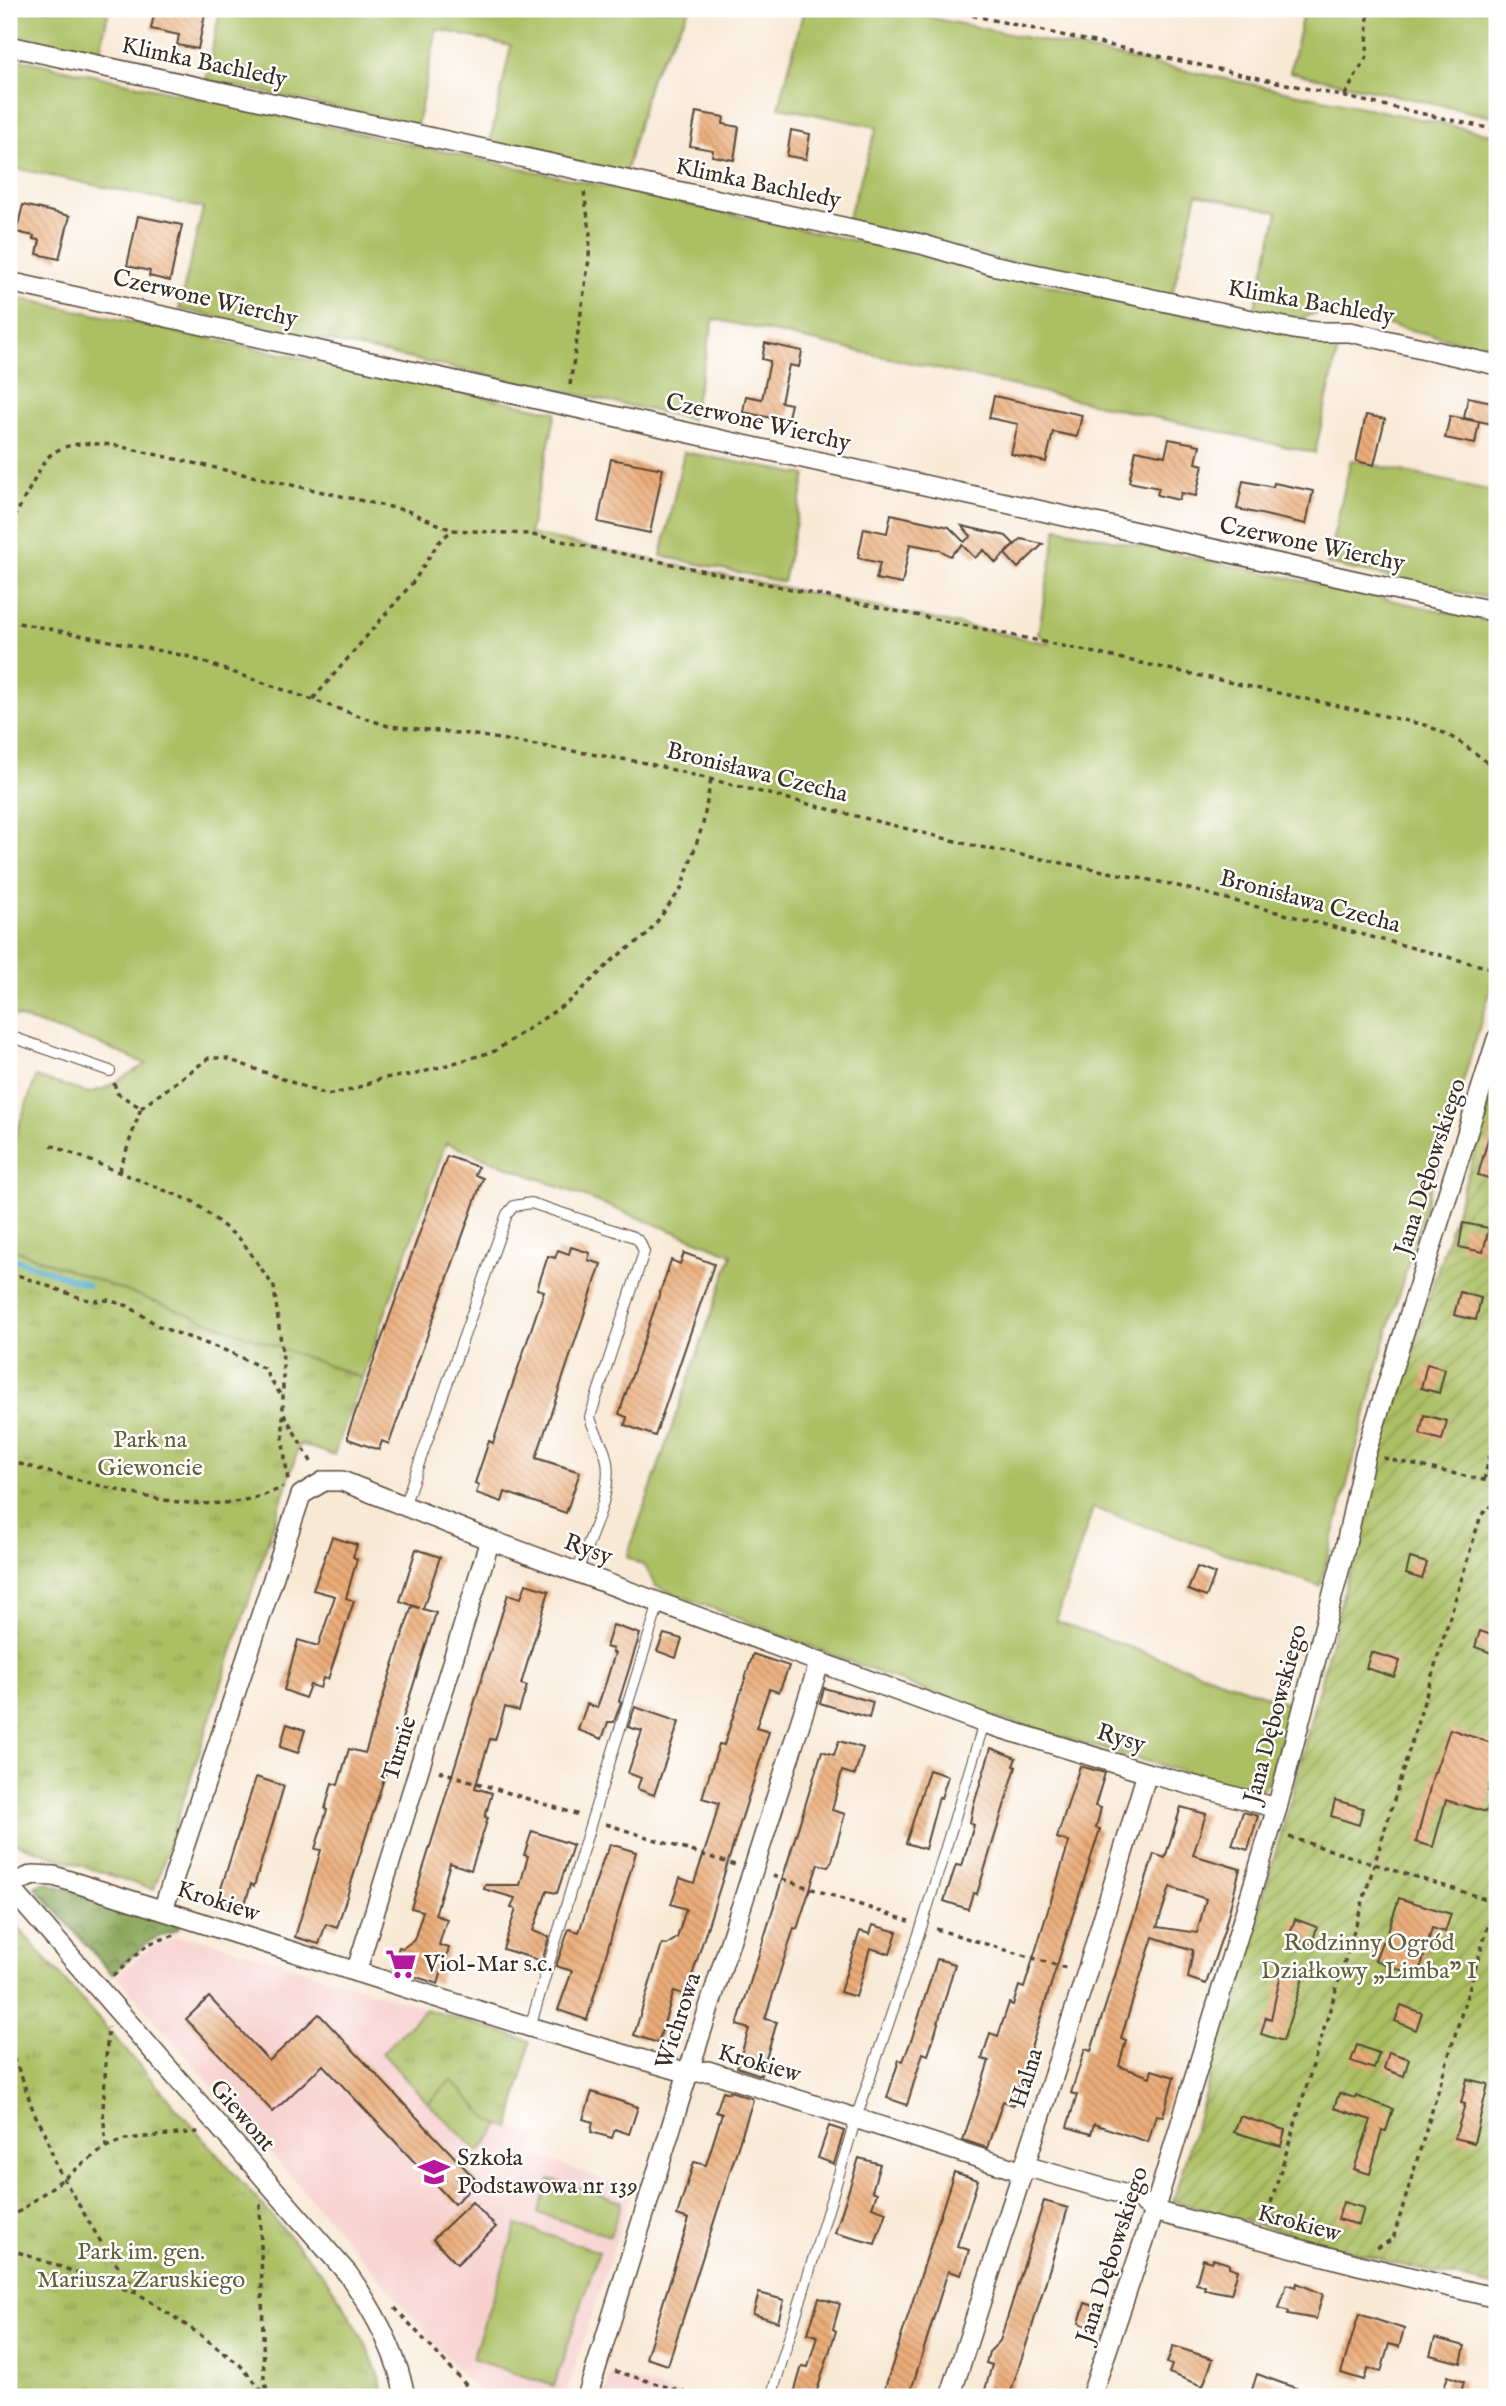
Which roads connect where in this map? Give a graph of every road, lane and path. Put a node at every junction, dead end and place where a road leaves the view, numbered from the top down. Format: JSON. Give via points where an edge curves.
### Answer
{"nodes":[{"id":1,"x":943,"y":9,"type":"edge"},
{"id":2,"x":1368,"y":9,"type":"edge"},
{"id":3,"x":9,"y":46,"type":"edge"},
{"id":4,"x":1345,"y":96,"type":"junction"},
{"id":5,"x":1497,"y":130,"type":"edge"},
{"id":6,"x":580,"y":170,"type":"junction"},
{"id":7,"x":9,"y":282,"type":"edge"},
{"id":8,"x":1497,"y":365,"type":"edge"},
{"id":9,"x":566,"y":405,"type":"junction"},
{"id":10,"x":9,"y":527,"type":"edge"},
{"id":11,"x":452,"y":530,"type":"junction"},
{"id":12,"x":1497,"y":612,"type":"edge"},
{"id":13,"x":9,"y":621,"type":"edge"},
{"id":14,"x":313,"y":699,"type":"junction"},
{"id":15,"x":1497,"y":771,"type":"edge"},
{"id":16,"x":710,"y":779,"type":"junction"},
{"id":17,"x":1497,"y":970,"type":"edge"},
{"id":18,"x":9,"y":1036,"type":"edge"},
{"id":19,"x":1497,"y":1039,"type":"edge"},
{"id":20,"x":110,"y":1071,"type":"joint"},
{"id":21,"x":141,"y":1108,"type":"junction"},
{"id":22,"x":51,"y":1145,"type":"dead end"},
{"id":23,"x":119,"y":1172,"type":"junction"},
{"id":24,"x":9,"y":1272,"type":"edge"},
{"id":25,"x":283,"y":1399,"type":"junction"},
{"id":26,"x":283,"y":1411,"type":"junction"},
{"id":27,"x":1497,"y":1425,"type":"edge"},
{"id":28,"x":1365,"y":1455,"type":"junction"},
{"id":29,"x":9,"y":1462,"type":"edge"},
{"id":30,"x":1484,"y":1480,"type":"junction"},
{"id":31,"x":324,"y":1481,"type":"junction"},
{"id":32,"x":1497,"y":1483,"type":"edge"},
{"id":33,"x":404,"y":1506,"type":"junction"},
{"id":34,"x":1497,"y":1506,"type":"edge"},
{"id":35,"x":490,"y":1540,"type":"junction"},
{"id":36,"x":577,"y":1572,"type":"junction"},
{"id":37,"x":659,"y":1602,"type":"junction"},
{"id":38,"x":820,"y":1661,"type":"junction"},
{"id":39,"x":984,"y":1723,"type":"junction"},
{"id":40,"x":1147,"y":1773,"type":"junction"},
{"id":41,"x":1278,"y":1808,"type":"junction"},
{"id":42,"x":1270,"y":1831,"type":"junction"},
{"id":43,"x":1376,"y":1864,"type":"junction"},
{"id":44,"x":9,"y":1886,"type":"edge"},
{"id":45,"x":1497,"y":1900,"type":"edge"},
{"id":46,"x":163,"y":1910,"type":"junction"},
{"id":47,"x":182,"y":1933,"type":"dead end"},
{"id":48,"x":356,"y":1972,"type":"junction"},
{"id":49,"x":110,"y":1978,"type":"dead end"},
{"id":50,"x":108,"y":2023,"type":"dead end"},
{"id":51,"x":530,"y":2027,"type":"junction"},
{"id":52,"x":9,"y":2049,"type":"edge"},
{"id":53,"x":688,"y":2073,"type":"junction"},
{"id":54,"x":856,"y":2118,"type":"junction"},
{"id":55,"x":222,"y":2130,"type":"junction"},
{"id":56,"x":106,"y":2147,"type":"junction"},
{"id":57,"x":1023,"y":2172,"type":"junction"},
{"id":58,"x":64,"y":2178,"type":"junction"},
{"id":59,"x":260,"y":2197,"type":"dead end"},
{"id":60,"x":1154,"y":2211,"type":"junction"},
{"id":61,"x":9,"y":2219,"type":"edge"},
{"id":62,"x":1325,"y":2233,"type":"dead end"},
{"id":63,"x":1377,"y":2248,"type":"dead end"},
{"id":64,"x":9,"y":2249,"type":"edge"},
{"id":65,"x":139,"y":2294,"type":"junction"},
{"id":66,"x":1497,"y":2298,"type":"edge"},
{"id":67,"x":395,"y":2308,"type":"dead end"},
{"id":68,"x":609,"y":2369,"type":"dead end"},
{"id":69,"x":269,"y":2397,"type":"edge"},
{"id":70,"x":405,"y":2397,"type":"edge"},
{"id":71,"x":477,"y":2397,"type":"edge"},
{"id":72,"x":587,"y":2397,"type":"edge"},
{"id":73,"x":700,"y":2397,"type":"edge"},
{"id":74,"x":771,"y":2397,"type":"edge"},
{"id":75,"x":950,"y":2397,"type":"edge"},
{"id":76,"x":1091,"y":2397,"type":"edge"}],
"edges":[{"from":1,"to":4,"type":"path"},
{"from":2,"to":4,"type":"path","via":[[1367,56]]},
{"from":3,"to":6,"type":"street","name":"Klimka Bachledy"},
{"from":4,"to":5,"type":"path"},
{"from":6,"to":8,"type":"street","name":"Klimka Bachledy","via":[[921,244],[992,265],[1316,332],[1350,332]]},
{"from":6,"to":9,"type":"path","via":[[590,231],[589,259]]},
{"from":7,"to":9,"type":"street","name":"Czerwone Wierchy"},
{"from":9,"to":12,"type":"street","name":"Czerwone Wierchy"},
{"from":10,"to":11,"type":"path","via":[[45,460],[77,443],[113,445],[408,511]]},
{"from":11,"to":14,"type":"path"},
{"from":11,"to":15,"type":"path","via":[[528,534],[1421,724],[1471,749]]},
{"from":13,"to":14,"type":"path","name":"Bronisława Czecha","via":[[186,656]]},
{"from":14,"to":16,"type":"path","name":"Bronisława Czecha","via":[[388,726],[469,734],[646,763]]},
{"from":16,"to":17,"type":"path","name":"Bronisława Czecha","via":[[975,846],[1170,884]]},
{"from":16,"to":21,"type":"path","via":[[703,824],[681,888],[647,935],[571,1000],[495,1051],[327,1095],[225,1058],[209,1058]]},
{"from":18,"to":20,"type":"lane"},
{"from":19,"to":28,"type":"street","name":"Jana Dębowskiego"},
{"from":20,"to":21,"type":"path","via":[[117,1093]]},
{"from":21,"to":23,"type":"path"},
{"from":22,"to":23,"type":"path"},
{"from":23,"to":25,"type":"path","via":[[194,1202],[242,1241],[274,1287]]},
{"from":24,"to":25,"type":"path","via":[[81,1298],[128,1306],[160,1327],[228,1351],[263,1368]]},
{"from":25,"to":26,"type":"path"},
{"from":26,"to":29,"type":"path","via":[[289,1484],[232,1503],[182,1504]]},
{"from":26,"to":31,"type":"path"},
{"from":27,"to":30,"type":"path"},
{"from":28,"to":30,"type":"path"},
{"from":28,"to":41,"type":"street","name":"Jana Dębowskiego"},
{"from":30,"to":32,"type":"path"},
{"from":31,"to":33,"type":"street","name":"Rysy","via":[[342,1481]]},
{"from":31,"to":46,"type":"street","via":[[301,1495]]},
{"from":33,"to":35,"type":"street","name":"Rysy"},
{"from":33,"to":36,"type":"lane","via":[[507,1214],[514,1206],[531,1203],[634,1237],[643,1252],[590,1417],[606,1455],[607,1487]]},
{"from":34,"to":43,"type":"path","via":[[1481,1515]]},
{"from":35,"to":36,"type":"street","name":"Rysy"},
{"from":35,"to":48,"type":"street","name":"Turnie"},
{"from":36,"to":37,"type":"street","name":"Rysy"},
{"from":37,"to":38,"type":"street","name":"Rysy"},
{"from":37,"to":51,"type":"lane"},
{"from":38,"to":39,"type":"street","name":"Rysy"},
{"from":38,"to":53,"type":"street","name":"Wichrowa"},
{"from":39,"to":40,"type":"street","name":"Rysy"},
{"from":39,"to":54,"type":"lane"},
{"from":40,"to":41,"type":"street","name":"Rysy"},
{"from":40,"to":57,"type":"street","name":"Halna"},
{"from":41,"to":42,"type":"street","name":"Jana Dębowskiego"},
{"from":42,"to":43,"type":"path"},
{"from":42,"to":60,"type":"street","name":"Jana Dębowskiego"},
{"from":43,"to":45,"type":"path"},
{"from":43,"to":62,"type":"path","via":[[1269,2209],[1273,2218]]},
{"from":44,"to":46,"type":"street","name":"Krokiew","via":[[44,1875]]},
{"from":44,"to":55,"type":"street","name":"Giewont"},
{"from":45,"to":63,"type":"path","via":[[1393,2239]]},
{"from":46,"to":48,"type":"street","name":"Krokiew"},
{"from":47,"to":49,"type":"path","via":[[148,1944]]},
{"from":48,"to":51,"type":"street","name":"Krokiew"},
{"from":50,"to":56,"type":"path","via":[[103,2110]]},
{"from":51,"to":53,"type":"street","name":"Krokiew"},
{"from":52,"to":58,"type":"path"},
{"from":53,"to":54,"type":"street","name":"Krokiew","via":[[708,2071]]},
{"from":53,"to":72,"type":"street","name":"Wichrowa"},
{"from":54,"to":57,"type":"street","name":"Krokiew"},
{"from":54,"to":74,"type":"lane"},
{"from":55,"to":56,"type":"path","via":[[125,2139]]},
{"from":55,"to":70,"type":"street","name":"Giewont","via":[[348,2274],[393,2353]]},
{"from":56,"to":58,"type":"path"},
{"from":57,"to":60,"type":"street","name":"Krokiew","via":[[1032,2168],[1137,2198]]},
{"from":57,"to":75,"type":"street","name":"Halna"},
{"from":58,"to":61,"type":"path"},
{"from":58,"to":65,"type":"path","via":[[105,2249]]},
{"from":59,"to":69,"type":"path","via":[[264,2379]]},
{"from":60,"to":66,"type":"street","name":"Krokiew"},
{"from":60,"to":76,"type":"street","name":"Jana Dębowskiego"},
{"from":64,"to":65,"type":"path"},
{"from":65,"to":69,"type":"path","via":[[240,2365]]},
{"from":67,"to":71,"type":"path"},
{"from":68,"to":73,"type":"path"}]}
